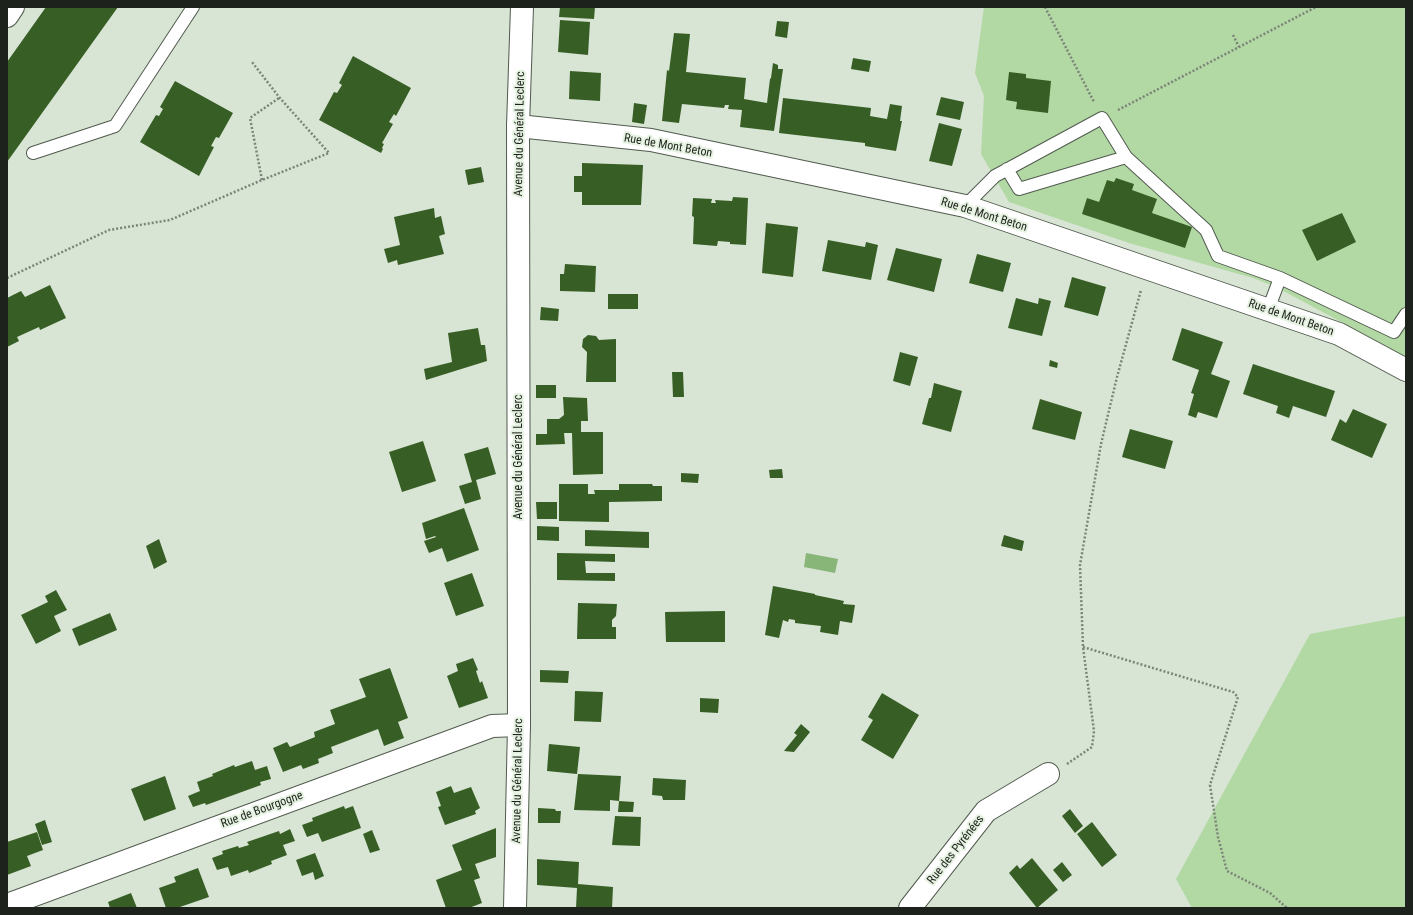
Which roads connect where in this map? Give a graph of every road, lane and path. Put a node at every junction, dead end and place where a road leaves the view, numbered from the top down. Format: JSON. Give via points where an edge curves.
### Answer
{"nodes":[{"id":1,"x":13,"y":7,"type":"edge"},
{"id":2,"x":193,"y":7,"type":"edge"},
{"id":3,"x":522,"y":7,"type":"edge"},
{"id":4,"x":1045,"y":7,"type":"edge"},
{"id":5,"x":1316,"y":7,"type":"edge"},
{"id":6,"x":7,"y":16,"type":"edge"},
{"id":7,"x":1233,"y":35,"type":"dead end"},
{"id":8,"x":1239,"y":47,"type":"junction"},
{"id":9,"x":252,"y":62,"type":"dead end"},
{"id":10,"x":279,"y":97,"type":"junction"},
{"id":11,"x":1102,"y":118,"type":"junction"},
{"id":12,"x":518,"y":126,"type":"junction"},
{"id":13,"x":33,"y":153,"type":"dead end"},
{"id":14,"x":1126,"y":157,"type":"junction"},
{"id":15,"x":1007,"y":169,"type":"junction"},
{"id":16,"x":262,"y":180,"type":"junction"},
{"id":17,"x":965,"y":206,"type":"junction"},
{"id":18,"x":1147,"y":269,"type":"junction"},
{"id":19,"x":7,"y":278,"type":"edge"},
{"id":20,"x":1280,"y":278,"type":"junction"},
{"id":21,"x":1268,"y":310,"type":"junction"},
{"id":22,"x":1406,"y":314,"type":"edge"},
{"id":23,"x":1406,"y":370,"type":"edge"},
{"id":24,"x":1083,"y":647,"type":"junction"},
{"id":25,"x":519,"y":725,"type":"junction"},
{"id":26,"x":1048,"y":774,"type":"joint"},
{"id":27,"x":7,"y":905,"type":"edge"},
{"id":28,"x":515,"y":908,"type":"edge"},
{"id":29,"x":910,"y":908,"type":"edge"},
{"id":30,"x":1287,"y":908,"type":"edge"}],
"edges":[{"from":1,"to":6,"type":"street"},
{"from":2,"to":13,"type":"lane","via":[[115,126]]},
{"from":3,"to":12,"type":"street","name":"Avenue du Général Leclerc"},
{"from":4,"to":11,"type":"path"},
{"from":5,"to":8,"type":"path"},
{"from":7,"to":8,"type":"path"},
{"from":8,"to":11,"type":"path"},
{"from":9,"to":10,"type":"path"},
{"from":10,"to":16,"type":"path","via":[[250,118]]},
{"from":10,"to":16,"type":"path","via":[[330,153]]},
{"from":11,"to":14,"type":"lane"},
{"from":11,"to":15,"type":"lane"},
{"from":12,"to":17,"type":"street","name":"Rue de Mont Beton","via":[[651,140]]},
{"from":12,"to":25,"type":"street","name":"Avenue du Général Leclerc"},
{"from":14,"to":15,"type":"lane","via":[[1020,189]]},
{"from":14,"to":20,"type":"lane","via":[[1206,230],[1218,256]]},
{"from":15,"to":17,"type":"lane","via":[[995,176]]},
{"from":16,"to":19,"type":"path","via":[[170,220],[109,230]]},
{"from":17,"to":18,"type":"street","name":"Rue de Mont Beton"},
{"from":18,"to":21,"type":"street","name":"Rue de Mont Beton"},
{"from":18,"to":24,"type":"path","via":[[1100,444],[1091,495],[1080,565]]},
{"from":20,"to":21,"type":"lane"},
{"from":20,"to":22,"type":"lane","via":[[1394,332]]},
{"from":21,"to":23,"type":"street","name":"Rue de Mont Beton","via":[[1339,334]]},
{"from":24,"to":26,"type":"path","via":[[1094,731],[1092,747],[1067,765]]},
{"from":24,"to":30,"type":"path","via":[[1233,692],[1238,696],[1210,785],[1218,837],[1227,871],[1270,893]]},
{"from":25,"to":27,"type":"street","name":"Rue de Bourgogne","via":[[492,726]]},
{"from":25,"to":28,"type":"street","name":"Avenue du Général Leclerc"},
{"from":26,"to":29,"type":"street","name":"Rue des Pyrénées","via":[[986,811]]}]}
